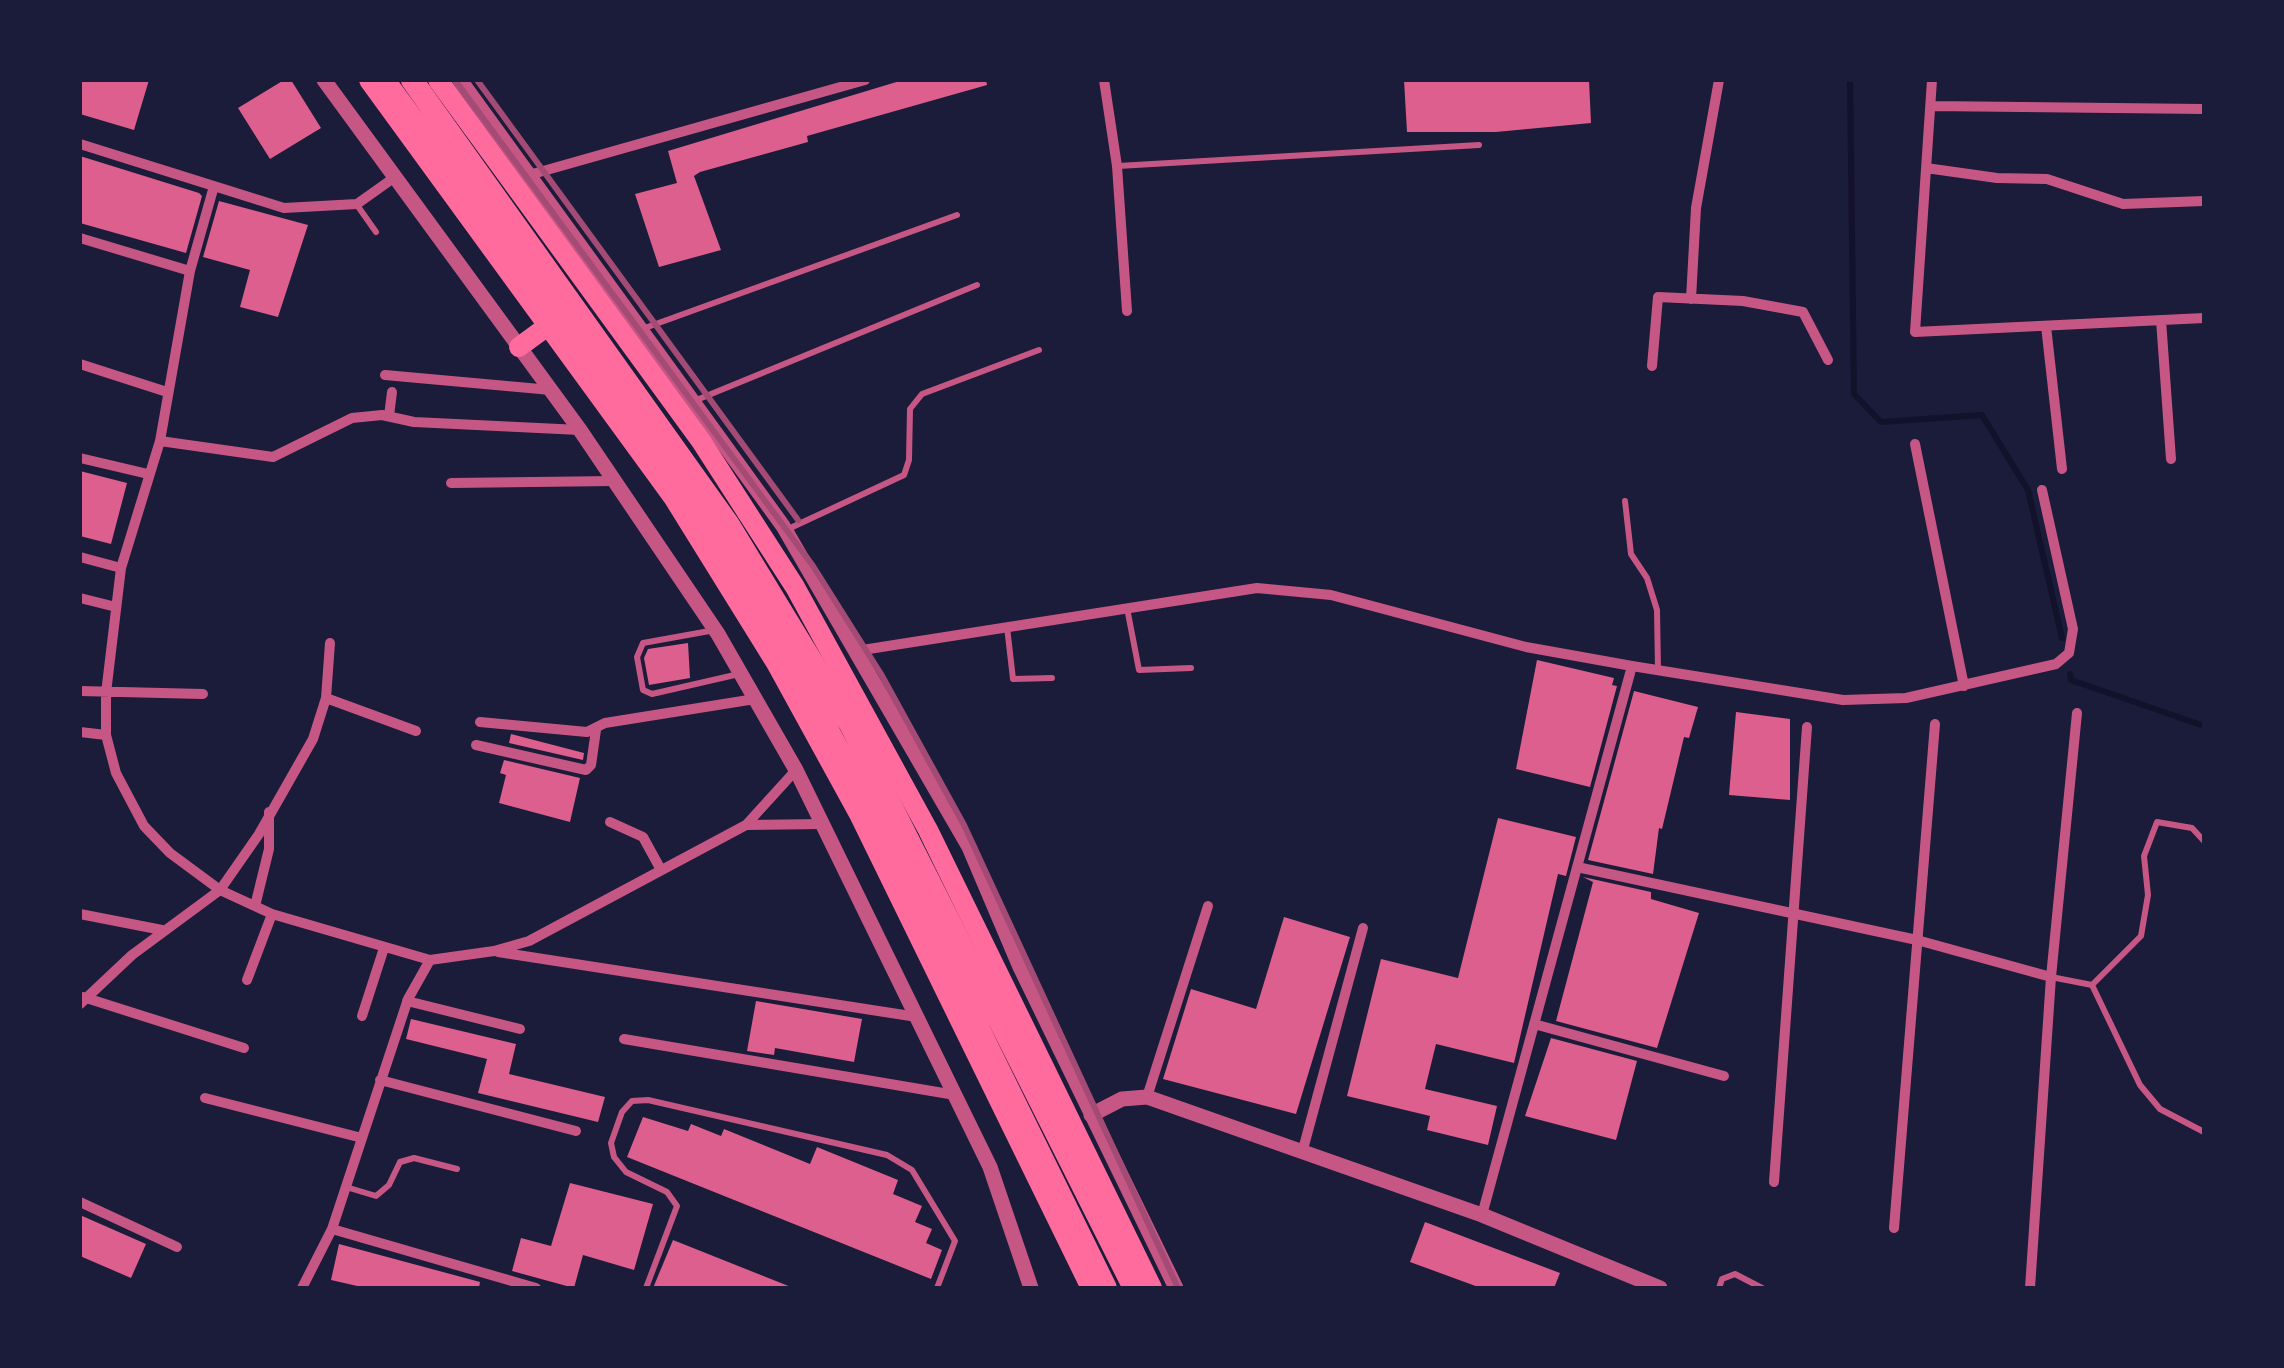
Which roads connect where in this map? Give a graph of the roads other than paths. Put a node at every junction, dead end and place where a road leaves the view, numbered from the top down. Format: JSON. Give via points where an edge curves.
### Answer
{"nodes":[{"id":1,"x":324,"y":80,"type":"edge"},
{"id":2,"x":369,"y":80,"type":"edge"},
{"id":3,"x":384,"y":80,"type":"edge"},
{"id":4,"x":412,"y":80,"type":"edge"},
{"id":5,"x":438,"y":80,"type":"edge"},
{"id":6,"x":460,"y":80,"type":"edge"},
{"id":7,"x":865,"y":80,"type":"edge"},
{"id":8,"x":1104,"y":80,"type":"edge"},
{"id":9,"x":1720,"y":80,"type":"edge"},
{"id":10,"x":1932,"y":80,"type":"edge"},
{"id":11,"x":1931,"y":106,"type":"junction"},
{"id":12,"x":2204,"y":110,"type":"edge"},
{"id":13,"x":80,"y":144,"type":"edge"},
{"id":14,"x":1479,"y":145,"type":"dead end"},
{"id":15,"x":1117,"y":166,"type":"junction"},
{"id":16,"x":1926,"y":168,"type":"junction"},
{"id":17,"x":529,"y":175,"type":"junction"},
{"id":18,"x":395,"y":177,"type":"junction"},
{"id":19,"x":214,"y":186,"type":"junction"},
{"id":20,"x":2204,"y":201,"type":"edge"},
{"id":21,"x":357,"y":204,"type":"junction"},
{"id":22,"x":957,"y":216,"type":"dead end"},
{"id":23,"x":376,"y":232,"type":"dead end"},
{"id":24,"x":80,"y":238,"type":"edge"},
{"id":25,"x":190,"y":271,"type":"junction"},
{"id":26,"x":977,"y":285,"type":"dead end"},
{"id":27,"x":1690,"y":298,"type":"junction"},
{"id":28,"x":1127,"y":311,"type":"dead end"},
{"id":29,"x":2204,"y":318,"type":"edge"},
{"id":30,"x":2161,"y":320,"type":"junction"},
{"id":31,"x":549,"y":324,"type":"junction"},
{"id":32,"x":2046,"y":326,"type":"junction"},
{"id":33,"x":641,"y":329,"type":"junction"},
{"id":34,"x":519,"y":347,"type":"junction"},
{"id":35,"x":1039,"y":350,"type":"dead end"},
{"id":36,"x":1828,"y":360,"type":"dead end"},
{"id":37,"x":80,"y":364,"type":"edge"},
{"id":38,"x":1652,"y":366,"type":"dead end"},
{"id":39,"x":385,"y":375,"type":"dead end"},
{"id":40,"x":551,"y":390,"type":"junction"},
{"id":41,"x":167,"y":392,"type":"junction"},
{"id":42,"x":392,"y":392,"type":"dead end"},
{"id":43,"x":693,"y":401,"type":"junction"},
{"id":44,"x":389,"y":416,"type":"junction"},
{"id":45,"x":580,"y":430,"type":"junction"},
{"id":46,"x":160,"y":441,"type":"junction"},
{"id":47,"x":1915,"y":444,"type":"dead end"},
{"id":48,"x":80,"y":458,"type":"edge"},
{"id":49,"x":2172,"y":458,"type":"dead end"},
{"id":50,"x":2062,"y":469,"type":"dead end"},
{"id":51,"x":148,"y":474,"type":"junction"},
{"id":52,"x":614,"y":480,"type":"junction"},
{"id":53,"x":451,"y":483,"type":"dead end"},
{"id":54,"x":2042,"y":490,"type":"dead end"},
{"id":55,"x":1625,"y":501,"type":"dead end"},
{"id":56,"x":786,"y":530,"type":"junction"},
{"id":57,"x":80,"y":557,"type":"edge"},
{"id":58,"x":121,"y":568,"type":"junction"},
{"id":59,"x":80,"y":598,"type":"edge"},
{"id":60,"x":116,"y":607,"type":"junction"},
{"id":61,"x":1126,"y":608,"type":"junction"},
{"id":62,"x":1008,"y":627,"type":"junction"},
{"id":63,"x":715,"y":630,"type":"junction"},
{"id":64,"x":330,"y":643,"type":"dead end"},
{"id":65,"x":856,"y":651,"type":"junction"},
{"id":66,"x":1632,"y":666,"type":"junction"},
{"id":67,"x":1191,"y":668,"type":"dead end"},
{"id":68,"x":1658,"y":670,"type":"junction"},
{"id":69,"x":740,"y":673,"type":"junction"},
{"id":70,"x":1052,"y":678,"type":"dead end"},
{"id":71,"x":1964,"y":686,"type":"junction"},
{"id":72,"x":80,"y":691,"type":"edge"},
{"id":73,"x":106,"y":693,"type":"junction"},
{"id":74,"x":204,"y":694,"type":"dead end"},
{"id":75,"x":326,"y":698,"type":"junction"},
{"id":76,"x":756,"y":700,"type":"junction"},
{"id":77,"x":2077,"y":713,"type":"dead end"},
{"id":78,"x":480,"y":722,"type":"dead end"},
{"id":79,"x":1935,"y":724,"type":"dead end"},
{"id":80,"x":1807,"y":727,"type":"dead end"},
{"id":81,"x":596,"y":730,"type":"junction"},
{"id":82,"x":416,"y":731,"type":"dead end"},
{"id":83,"x":80,"y":732,"type":"edge"},
{"id":84,"x":106,"y":735,"type":"junction"},
{"id":85,"x":476,"y":745,"type":"dead end"},
{"id":86,"x":796,"y":770,"type":"junction"},
{"id":87,"x":268,"y":812,"type":"junction"},
{"id":88,"x":610,"y":822,"type":"dead end"},
{"id":89,"x":746,"y":824,"type":"junction"},
{"id":90,"x":824,"y":824,"type":"junction"},
{"id":91,"x":2204,"y":841,"type":"edge"},
{"id":92,"x":1577,"y":867,"type":"junction"},
{"id":93,"x":660,"y":868,"type":"junction"},
{"id":94,"x":220,"y":890,"type":"junction"},
{"id":95,"x":255,"y":906,"type":"junction"},
{"id":96,"x":1208,"y":906,"type":"dead end"},
{"id":97,"x":1795,"y":912,"type":"junction"},
{"id":98,"x":80,"y":914,"type":"edge"},
{"id":99,"x":272,"y":914,"type":"junction"},
{"id":100,"x":1363,"y":928,"type":"dead end"},
{"id":101,"x":162,"y":930,"type":"junction"},
{"id":102,"x":1917,"y":940,"type":"junction"},
{"id":103,"x":384,"y":948,"type":"junction"},
{"id":104,"x":494,"y":952,"type":"junction"},
{"id":105,"x":430,"y":960,"type":"junction"},
{"id":106,"x":2051,"y":977,"type":"junction"},
{"id":107,"x":246,"y":980,"type":"dead end"},
{"id":108,"x":2092,"y":985,"type":"junction"},
{"id":109,"x":82,"y":1000,"type":"edge"},
{"id":110,"x":407,"y":1002,"type":"junction"},
{"id":111,"x":362,"y":1016,"type":"dead end"},
{"id":112,"x":917,"y":1017,"type":"junction"},
{"id":113,"x":1534,"y":1024,"type":"junction"},
{"id":114,"x":520,"y":1029,"type":"dead end"},
{"id":115,"x":624,"y":1039,"type":"dead end"},
{"id":116,"x":244,"y":1048,"type":"dead end"},
{"id":117,"x":1724,"y":1076,"type":"dead end"},
{"id":118,"x":380,"y":1080,"type":"junction"},
{"id":119,"x":955,"y":1095,"type":"junction"},
{"id":120,"x":1147,"y":1097,"type":"junction"},
{"id":121,"x":206,"y":1098,"type":"dead end"},
{"id":122,"x":1091,"y":1115,"type":"junction"},
{"id":123,"x":576,"y":1131,"type":"dead end"},
{"id":124,"x":2204,"y":1132,"type":"edge"},
{"id":125,"x":362,"y":1138,"type":"junction"},
{"id":126,"x":1302,"y":1153,"type":"junction"},
{"id":127,"x":457,"y":1169,"type":"dead end"},
{"id":128,"x":1774,"y":1182,"type":"dead end"},
{"id":129,"x":346,"y":1188,"type":"junction"},
{"id":130,"x":80,"y":1202,"type":"edge"},
{"id":131,"x":1482,"y":1216,"type":"junction"},
{"id":132,"x":1894,"y":1228,"type":"dead end"},
{"id":133,"x":332,"y":1230,"type":"junction"},
{"id":134,"x":178,"y":1247,"type":"dead end"},
{"id":135,"x":302,"y":1288,"type":"edge"},
{"id":136,"x":536,"y":1288,"type":"edge"},
{"id":137,"x":646,"y":1288,"type":"edge"},
{"id":138,"x":938,"y":1288,"type":"edge"},
{"id":139,"x":1030,"y":1288,"type":"edge"},
{"id":140,"x":1091,"y":1288,"type":"edge"},
{"id":141,"x":1106,"y":1288,"type":"edge"},
{"id":142,"x":1134,"y":1288,"type":"edge"},
{"id":143,"x":1152,"y":1288,"type":"edge"},
{"id":144,"x":1176,"y":1288,"type":"edge"},
{"id":145,"x":1660,"y":1288,"type":"edge"},
{"id":146,"x":1718,"y":1288,"type":"edge"},
{"id":147,"x":1762,"y":1288,"type":"edge"},
{"id":148,"x":2030,"y":1288,"type":"edge"}],
"edges":[{"from":1,"to":18,"type":"street"},
{"from":2,"to":31,"type":"highway"},
{"from":3,"to":141,"type":"highway","via":[[685,490],[794,667]]},
{"from":4,"to":142,"type":"highway","via":[[730,526],[850,724]]},
{"from":5,"to":143,"type":"highway","via":[[701,440],[795,588],[928,830]]},
{"from":6,"to":17,"type":"street"},
{"from":7,"to":17,"type":"street"},
{"from":8,"to":15,"type":"street"},
{"from":9,"to":27,"type":"street","via":[[1696,208]]},
{"from":10,"to":11,"type":"street"},
{"from":11,"to":12,"type":"street"},
{"from":11,"to":16,"type":"street"},
{"from":13,"to":19,"type":"street"},
{"from":14,"to":15,"type":"lane"},
{"from":15,"to":28,"type":"street"},
{"from":16,"to":20,"type":"street","via":[[2048,179],[2123,204]]},
{"from":16,"to":32,"type":"street","via":[[1914,332]]},
{"from":17,"to":33,"type":"street"},
{"from":18,"to":21,"type":"street"},
{"from":18,"to":34,"type":"street"},
{"from":19,"to":21,"type":"street","via":[[284,208]]},
{"from":19,"to":25,"type":"street"},
{"from":21,"to":23,"type":"lane"},
{"from":22,"to":33,"type":"lane"},
{"from":24,"to":25,"type":"street"},
{"from":25,"to":41,"type":"street"},
{"from":26,"to":43,"type":"lane"},
{"from":27,"to":36,"type":"street","via":[[1803,312]]},
{"from":27,"to":38,"type":"street","via":[[1658,298]]},
{"from":29,"to":30,"type":"street"},
{"from":30,"to":32,"type":"street"},
{"from":30,"to":49,"type":"street"},
{"from":31,"to":34,"type":"highway"},
{"from":31,"to":140,"type":"highway","via":[[673,497],[776,663],[860,816]]},
{"from":32,"to":50,"type":"street"},
{"from":33,"to":43,"type":"street"},
{"from":34,"to":40,"type":"street"},
{"from":35,"to":56,"type":"lane","via":[[922,394],[910,409],[904,474]]},
{"from":37,"to":41,"type":"street"},
{"from":39,"to":40,"type":"street"},
{"from":40,"to":45,"type":"street"},
{"from":41,"to":46,"type":"street"},
{"from":42,"to":44,"type":"street"},
{"from":43,"to":56,"type":"street"},
{"from":44,"to":45,"type":"street"},
{"from":44,"to":46,"type":"street","via":[[352,418],[273,457]]},
{"from":45,"to":52,"type":"street"},
{"from":46,"to":51,"type":"street"},
{"from":47,"to":71,"type":"street"},
{"from":48,"to":51,"type":"street"},
{"from":51,"to":58,"type":"street"},
{"from":52,"to":53,"type":"street"},
{"from":52,"to":63,"type":"street"},
{"from":54,"to":71,"type":"street","via":[[2073,628],[2069,653],[2056,664]]},
{"from":55,"to":68,"type":"lane","via":[[1631,554],[1657,610]]},
{"from":56,"to":65,"type":"street"},
{"from":57,"to":58,"type":"street"},
{"from":58,"to":60,"type":"street"},
{"from":59,"to":60,"type":"street"},
{"from":60,"to":73,"type":"street"},
{"from":61,"to":62,"type":"street"},
{"from":61,"to":66,"type":"street","via":[[1256,588],[1331,596],[1526,647]]},
{"from":61,"to":67,"type":"lane","via":[[1139,670]]},
{"from":62,"to":65,"type":"street"},
{"from":62,"to":70,"type":"lane","via":[[1014,679]]},
{"from":63,"to":69,"type":"street"},
{"from":63,"to":69,"type":"lane","via":[[643,644],[637,657],[643,690],[652,694]]},
{"from":64,"to":75,"type":"street"},
{"from":65,"to":122,"type":"street","via":[[969,847]]},
{"from":66,"to":68,"type":"street"},
{"from":66,"to":92,"type":"street"},
{"from":68,"to":71,"type":"street","via":[[1872,702]]},
{"from":69,"to":76,"type":"street"},
{"from":72,"to":73,"type":"street"},
{"from":73,"to":74,"type":"street"},
{"from":73,"to":84,"type":"street"},
{"from":75,"to":82,"type":"street"},
{"from":75,"to":87,"type":"street","via":[[313,739]]},
{"from":76,"to":81,"type":"street","via":[[605,723]]},
{"from":76,"to":86,"type":"street"},
{"from":77,"to":106,"type":"street"},
{"from":78,"to":81,"type":"street"},
{"from":79,"to":102,"type":"street"},
{"from":80,"to":97,"type":"street"},
{"from":81,"to":85,"type":"street","via":[[586,770]]},
{"from":83,"to":84,"type":"street"},
{"from":84,"to":94,"type":"street","via":[[123,789],[144,826]]},
{"from":86,"to":89,"type":"street"},
{"from":86,"to":90,"type":"street"},
{"from":87,"to":94,"type":"street"},
{"from":87,"to":95,"type":"street","via":[[269,849]]},
{"from":88,"to":93,"type":"street","via":[[643,837]]},
{"from":89,"to":90,"type":"street"},
{"from":89,"to":93,"type":"street"},
{"from":90,"to":112,"type":"street"},
{"from":91,"to":108,"type":"lane","via":[[2192,828],[2157,822],[2144,856],[2148,895],[2141,936]]},
{"from":92,"to":97,"type":"street"},
{"from":92,"to":113,"type":"street"},
{"from":93,"to":104,"type":"street","via":[[529,941]]},
{"from":94,"to":95,"type":"street"},
{"from":94,"to":101,"type":"street"},
{"from":95,"to":99,"type":"street"},
{"from":96,"to":120,"type":"street"},
{"from":97,"to":102,"type":"street"},
{"from":97,"to":128,"type":"street"},
{"from":98,"to":101,"type":"street"},
{"from":99,"to":103,"type":"street"},
{"from":99,"to":107,"type":"street"},
{"from":100,"to":126,"type":"street"},
{"from":101,"to":109,"type":"street"},
{"from":102,"to":106,"type":"street"},
{"from":102,"to":132,"type":"street"},
{"from":103,"to":105,"type":"street"},
{"from":103,"to":111,"type":"street"},
{"from":104,"to":105,"type":"street"},
{"from":104,"to":112,"type":"street"},
{"from":105,"to":110,"type":"street"},
{"from":106,"to":108,"type":"lane"},
{"from":106,"to":148,"type":"street"},
{"from":108,"to":124,"type":"lane","via":[[2140,1085],[2160,1109]]},
{"from":109,"to":116,"type":"street"},
{"from":110,"to":114,"type":"street"},
{"from":110,"to":118,"type":"street"},
{"from":112,"to":119,"type":"street"},
{"from":113,"to":117,"type":"street"},
{"from":113,"to":131,"type":"street"},
{"from":115,"to":119,"type":"street"},
{"from":118,"to":123,"type":"street"},
{"from":118,"to":125,"type":"street"},
{"from":119,"to":139,"type":"street","via":[[990,1166]]},
{"from":120,"to":122,"type":"street"},
{"from":120,"to":126,"type":"street"},
{"from":121,"to":125,"type":"street"},
{"from":122,"to":144,"type":"street"},
{"from":125,"to":129,"type":"street"},
{"from":126,"to":131,"type":"street"},
{"from":127,"to":129,"type":"lane","via":[[414,1158],[400,1162],[376,1196]]},
{"from":129,"to":133,"type":"street"},
{"from":130,"to":134,"type":"street"},
{"from":131,"to":145,"type":"street"},
{"from":133,"to":135,"type":"street"},
{"from":133,"to":136,"type":"street"},
{"from":137,"to":138,"type":"lane","via":[[677,1206],[668,1192],[626,1172],[612,1143],[622,1112],[648,1100],[887,1155],[912,1170],[955,1241]]},
{"from":146,"to":147,"type":"lane","via":[[1736,1274]]}]}
